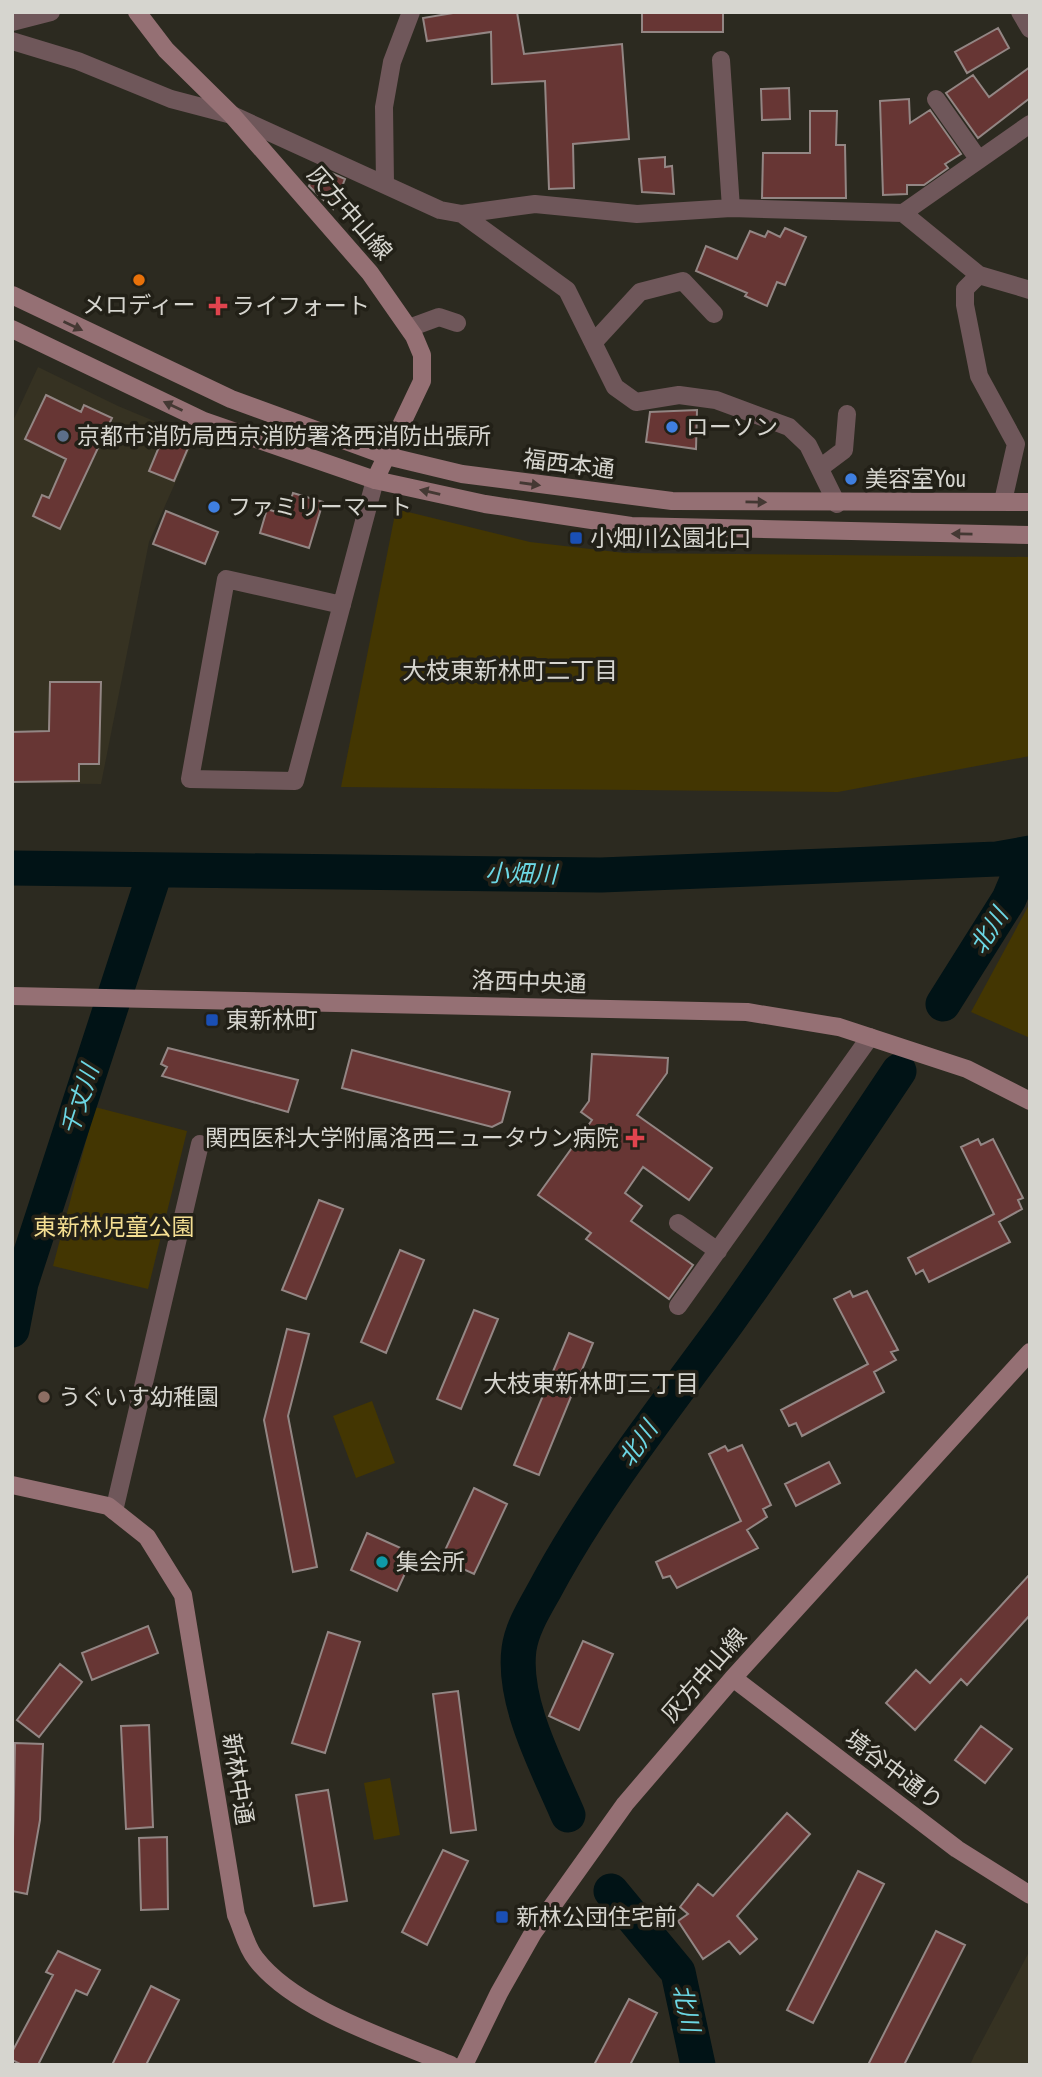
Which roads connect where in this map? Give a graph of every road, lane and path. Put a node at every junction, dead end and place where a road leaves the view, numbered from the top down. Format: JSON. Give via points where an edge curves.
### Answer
{"nodes":[{"id":1,"x":51,"y":12,"type":"edge"},
{"id":2,"x":137,"y":12,"type":"edge"},
{"id":3,"x":411,"y":12,"type":"edge"},
{"id":4,"x":1020,"y":12,"type":"edge"},
{"id":5,"x":12,"y":22,"type":"edge"},
{"id":6,"x":1030,"y":29,"type":"edge"},
{"id":7,"x":12,"y":41,"type":"edge"},
{"id":8,"x":721,"y":60,"type":"dead end"},
{"id":9,"x":936,"y":99,"type":"dead end"},
{"id":10,"x":232,"y":115,"type":"junction"},
{"id":11,"x":1030,"y":124,"type":"edge"},
{"id":12,"x":979,"y":160,"type":"junction"},
{"id":13,"x":384,"y":184,"type":"junction"},
{"id":14,"x":731,"y":208,"type":"junction"},
{"id":15,"x":903,"y":213,"type":"junction"},
{"id":16,"x":462,"y":214,"type":"junction"},
{"id":17,"x":979,"y":275,"type":"junction"},
{"id":18,"x":1030,"y":290,"type":"edge"},
{"id":19,"x":12,"y":295,"type":"edge"},
{"id":20,"x":714,"y":314,"type":"dead end"},
{"id":21,"x":457,"y":323,"type":"dead end"},
{"id":22,"x":409,"y":328,"type":"junction"},
{"id":23,"x":12,"y":329,"type":"edge"},
{"id":24,"x":594,"y":342,"type":"junction"},
{"id":25,"x":847,"y":414,"type":"dead end"},
{"id":26,"x":387,"y":456,"type":"junction"},
{"id":27,"x":820,"y":468,"type":"junction"},
{"id":28,"x":375,"y":480,"type":"junction"},
{"id":29,"x":1003,"y":501,"type":"junction"},
{"id":30,"x":1030,"y":502,"type":"edge"},
{"id":31,"x":837,"y":503,"type":"junction"},
{"id":32,"x":1030,"y":535,"type":"edge"},
{"id":33,"x":342,"y":605,"type":"junction"},
{"id":34,"x":12,"y":996,"type":"edge"},
{"id":35,"x":870,"y":1037,"type":"junction"},
{"id":36,"x":1030,"y":1101,"type":"edge"},
{"id":37,"x":200,"y":1144,"type":"dead end"},
{"id":38,"x":678,"y":1223,"type":"dead end"},
{"id":39,"x":718,"y":1251,"type":"junction"},
{"id":40,"x":678,"y":1306,"type":"dead end"},
{"id":41,"x":1030,"y":1353,"type":"edge"},
{"id":42,"x":12,"y":1485,"type":"edge"},
{"id":43,"x":114,"y":1511,"type":"junction"},
{"id":44,"x":733,"y":1678,"type":"junction"},
{"id":45,"x":1030,"y":1895,"type":"edge"},
{"id":46,"x":451,"y":2065,"type":"edge"},
{"id":47,"x":464,"y":2065,"type":"edge"}],
"edges":[{"from":1,"to":5,"type":"street"},
{"from":2,"to":10,"type":"street","name":"灰方中山線","via":[[166,50]]},
{"from":3,"to":13,"type":"street","via":[[392,62],[384,107]]},
{"from":4,"to":6,"type":"street"},
{"from":7,"to":10,"type":"street","via":[[78,61],[171,99]]},
{"from":8,"to":14,"type":"street"},
{"from":9,"to":12,"type":"street"},
{"from":10,"to":13,"type":"street"},
{"from":10,"to":22,"type":"street","name":"灰方中山線","via":[[370,273]]},
{"from":11,"to":12,"type":"street"},
{"from":12,"to":15,"type":"street"},
{"from":13,"to":16,"type":"street","via":[[440,210]]},
{"from":14,"to":15,"type":"street"},
{"from":14,"to":16,"type":"street","via":[[637,214],[535,204]]},
{"from":15,"to":17,"type":"street"},
{"from":16,"to":24,"type":"street","via":[[567,290]]},
{"from":17,"to":18,"type":"street"},
{"from":17,"to":29,"type":"street","via":[[965,289],[965,305],[979,376],[1016,444]]},
{"from":19,"to":26,"type":"street","name":"福西本通","one_way":true,"via":[[231,399]]},
{"from":20,"to":24,"type":"street","via":[[683,281],[640,292]]},
{"from":21,"to":22,"type":"street","via":[[439,317]]},
{"from":22,"to":26,"type":"street","name":"灰方中山線","via":[[422,355],[422,381]]},
{"from":28,"to":23,"type":"street","one_way":true,"via":[[204,421]]},
{"from":24,"to":27,"type":"street","via":[[615,387],[636,402],[679,395],[753,411],[789,427],[808,445]]},
{"from":25,"to":27,"type":"street","via":[[844,450]]},
{"from":26,"to":28,"type":"street","name":"灰方中山線"},
{"from":26,"to":31,"type":"street","name":"福西本通","one_way":true,"via":[[462,474],[596,494],[672,501]]},
{"from":27,"to":31,"type":"street"},
{"from":32,"to":28,"type":"street","one_way":true,"via":[[631,526],[485,504]]},
{"from":28,"to":33,"type":"street"},
{"from":29,"to":30,"type":"street","name":"福西本通"},
{"from":29,"to":31,"type":"street","name":"福西本通"},
{"from":33,"to":33,"type":"street","via":[[226,579],[190,779],[295,781]]},
{"from":34,"to":35,"type":"street","name":"洛西中央通","via":[[747,1012],[839,1027]]},
{"from":35,"to":36,"type":"street","name":"洛西中央通","via":[[967,1069]]},
{"from":35,"to":39,"type":"street"},
{"from":37,"to":43,"type":"street"},
{"from":38,"to":39,"type":"street"},
{"from":39,"to":40,"type":"street"},
{"from":41,"to":44,"type":"street","name":"灰方中山線"},
{"from":42,"to":43,"type":"street","name":"新林中通"},
{"from":43,"to":46,"type":"street","name":"新林中通","via":[[147,1537],[183,1595],[236,1915],[254,1957],[286,1990]]},
{"from":44,"to":45,"type":"street","name":"境谷中通り","via":[[957,1849]]},
{"from":44,"to":47,"type":"street","name":"灰方中山線","via":[[625,1804],[557,1896],[499,1993]]}]}
